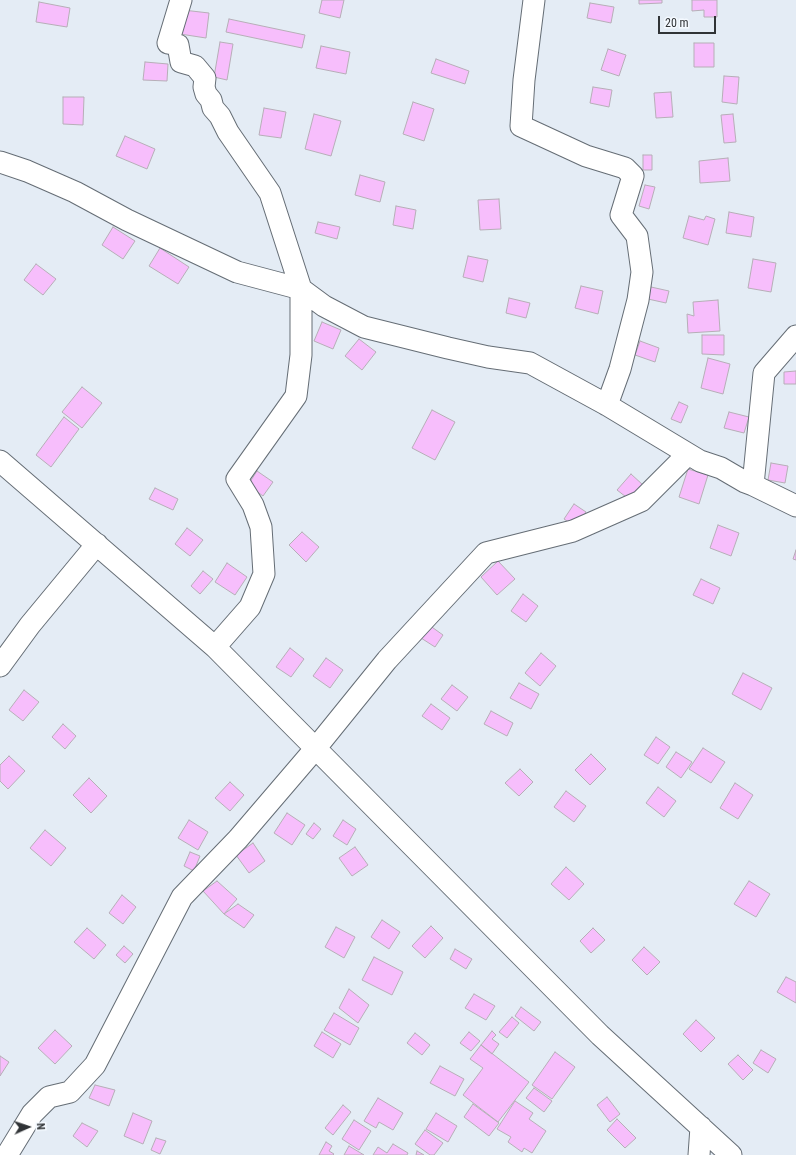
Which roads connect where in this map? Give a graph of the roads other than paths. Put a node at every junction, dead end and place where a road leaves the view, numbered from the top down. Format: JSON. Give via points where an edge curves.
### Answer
{"nodes":[{"id":1,"x":180,"y":0,"type":"edge"},
{"id":2,"x":534,"y":0,"type":"edge"},
{"id":3,"x":0,"y":162,"type":"edge"},
{"id":4,"x":301,"y":289,"type":"junction"},
{"id":5,"x":796,"y":336,"type":"edge"},
{"id":6,"x":607,"y":405,"type":"junction"},
{"id":7,"x":688,"y":454,"type":"junction"},
{"id":8,"x":0,"y":461,"type":"edge"},
{"id":9,"x":753,"y":485,"type":"junction"},
{"id":10,"x":796,"y":506,"type":"edge"},
{"id":11,"x":97,"y":544,"type":"junction"},
{"id":12,"x":215,"y":647,"type":"junction"},
{"id":13,"x":0,"y":666,"type":"edge"},
{"id":14,"x":315,"y":749,"type":"junction"},
{"id":15,"x":701,"y":1128,"type":"junction"},
{"id":16,"x":7,"y":1155,"type":"edge"},
{"id":17,"x":699,"y":1155,"type":"edge"},
{"id":18,"x":731,"y":1155,"type":"edge"}],
"edges":[{"from":1,"to":4,"type":"street","via":[[168,43],[178,45],[181,62],[195,66],[205,78],[204,87],[213,108],[270,193]]},
{"from":2,"to":6,"type":"street","via":[[521,126],[586,156],[625,168],[633,176],[621,215],[636,236],[642,272],[638,300],[620,369]]},
{"from":3,"to":4,"type":"street","via":[[76,192],[133,223],[237,272]]},
{"from":4,"to":6,"type":"street","via":[[324,306],[364,327],[488,357],[530,363]]},
{"from":4,"to":12,"type":"street","via":[[302,355],[296,396],[237,479],[253,505],[261,527],[264,574],[250,607]]},
{"from":5,"to":9,"type":"street","via":[[764,373]]},
{"from":6,"to":7,"type":"street"},
{"from":7,"to":9,"type":"street"},
{"from":7,"to":14,"type":"street","via":[[641,501],[573,531],[486,553],[387,660]]},
{"from":8,"to":11,"type":"street"},
{"from":9,"to":10,"type":"street"},
{"from":11,"to":12,"type":"street"},
{"from":11,"to":13,"type":"street","via":[[30,625]]},
{"from":12,"to":14,"type":"street"},
{"from":14,"to":15,"type":"street","via":[[600,1035]]},
{"from":14,"to":16,"type":"street","via":[[238,839],[182,897],[95,1065],[70,1092],[49,1097],[32,1114]]},
{"from":15,"to":17,"type":"street"},
{"from":15,"to":18,"type":"street"}]}
